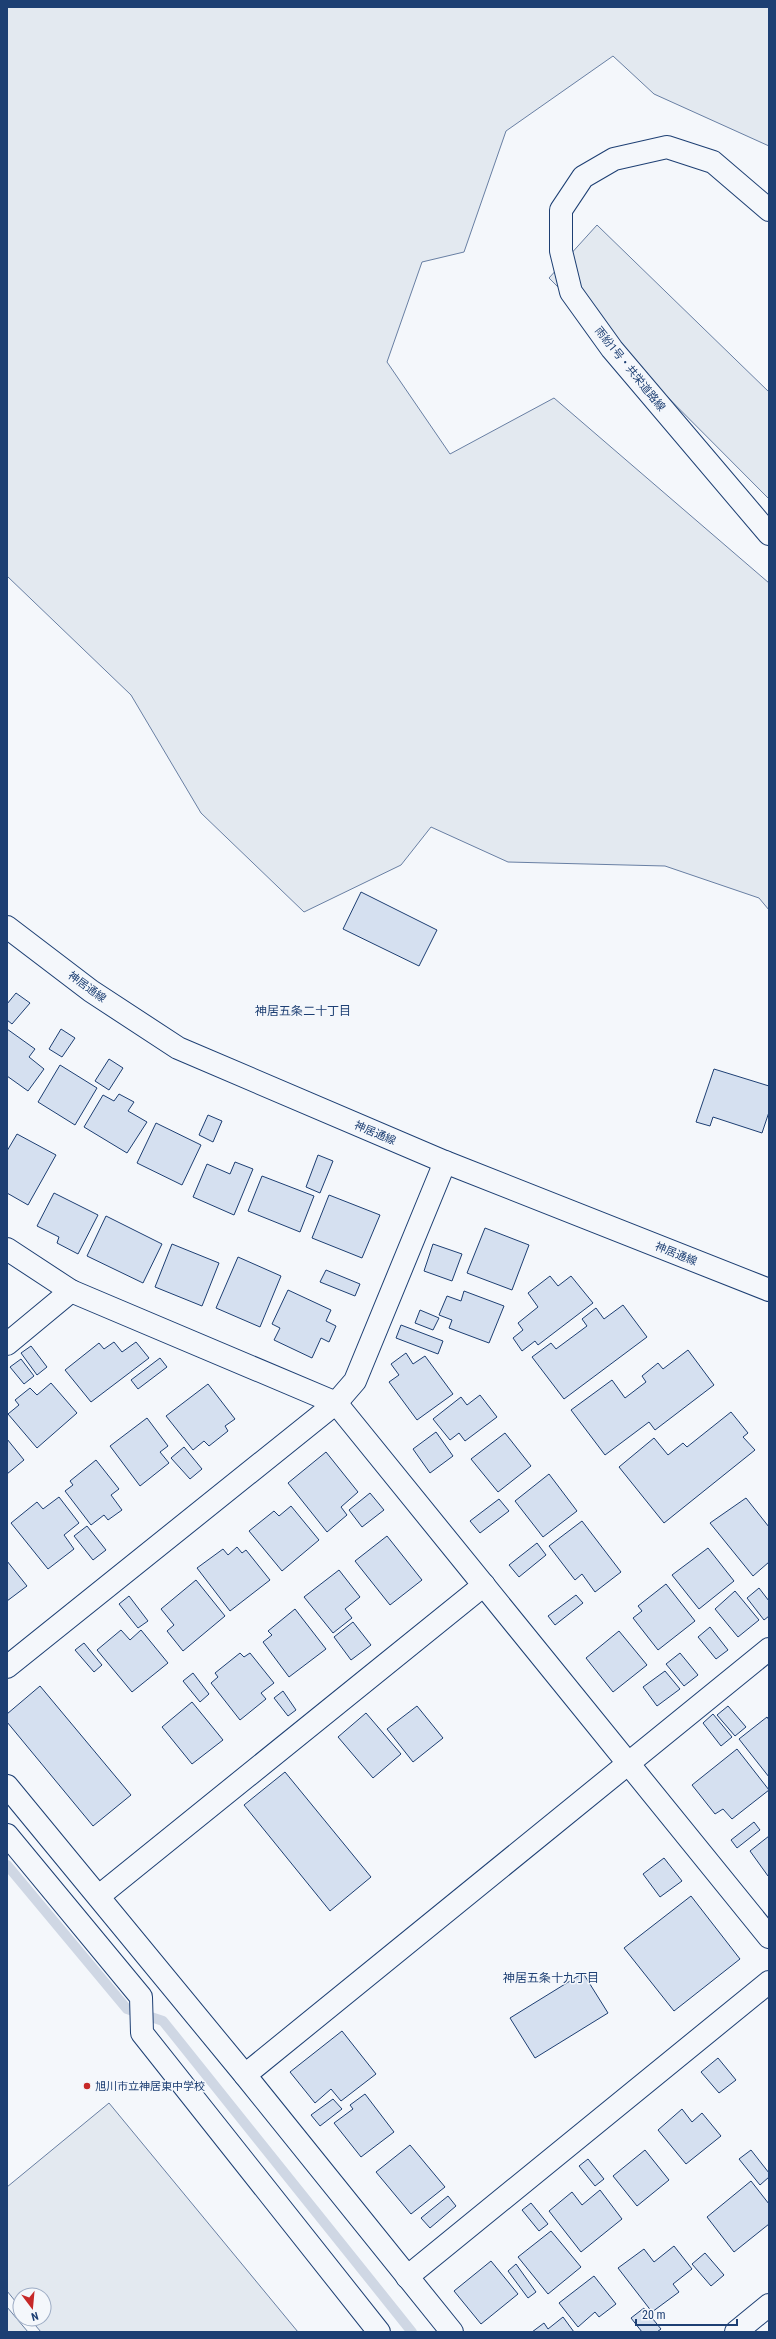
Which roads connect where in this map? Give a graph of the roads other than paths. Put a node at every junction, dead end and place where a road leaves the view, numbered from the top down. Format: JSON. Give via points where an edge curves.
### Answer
{"nodes":[{"id":1,"x":769,"y":210,"type":"edge"},
{"id":2,"x":769,"y":534,"type":"edge"},
{"id":3,"x":7,"y":927,"type":"edge"},
{"id":4,"x":445,"y":1162,"type":"junction"},
{"id":5,"x":7,"y":1249,"type":"edge"},
{"id":6,"x":769,"y":1290,"type":"edge"},
{"id":7,"x":71,"y":1291,"type":"junction"},
{"id":8,"x":7,"y":1344,"type":"edge"},
{"id":9,"x":336,"y":1403,"type":"junction"},
{"id":10,"x":484,"y":1584,"type":"junction"},
{"id":11,"x":769,"y":1649,"type":"edge"},
{"id":12,"x":7,"y":1667,"type":"edge"},
{"id":13,"x":628,"y":1764,"type":"junction"},
{"id":14,"x":7,"y":1786,"type":"edge"},
{"id":15,"x":7,"y":1835,"type":"edge"},
{"id":16,"x":99,"y":1896,"type":"junction"},
{"id":17,"x":769,"y":1937,"type":"edge"},
{"id":18,"x":769,"y":1982,"type":"edge"},
{"id":19,"x":245,"y":2075,"type":"junction"},
{"id":20,"x":407,"y":2277,"type":"junction"},
{"id":21,"x":769,"y":2305,"type":"edge"},
{"id":22,"x":379,"y":2332,"type":"edge"},
{"id":23,"x":452,"y":2332,"type":"edge"},
{"id":24,"x":736,"y":2332,"type":"edge"}],
"edges":[{"from":1,"to":2,"type":"street","name":"雨紛1号・共栄道路線","via":[[712,162],[667,147],[614,159],[582,177],[561,210],[561,251],[571,292],[612,349]]},
{"from":3,"to":4,"type":"street","name":"神居通線","via":[[91,991],[178,1048]]},
{"from":4,"to":6,"type":"street","name":"神居通線"},
{"from":4,"to":9,"type":"street","via":[[355,1381]]},
{"from":5,"to":7,"type":"street"},
{"from":7,"to":8,"type":"street"},
{"from":7,"to":9,"type":"street"},
{"from":9,"to":10,"type":"street"},
{"from":9,"to":12,"type":"street"},
{"from":10,"to":13,"type":"street"},
{"from":10,"to":16,"type":"street"},
{"from":11,"to":13,"type":"street"},
{"from":13,"to":17,"type":"street"},
{"from":13,"to":19,"type":"street"},
{"from":14,"to":16,"type":"street"},
{"from":15,"to":22,"type":"street","via":[[141,1997],[142,2033]]},
{"from":16,"to":19,"type":"street"},
{"from":18,"to":20,"type":"street"},
{"from":19,"to":20,"type":"street"},
{"from":20,"to":23,"type":"street"},
{"from":21,"to":24,"type":"street"}]}
